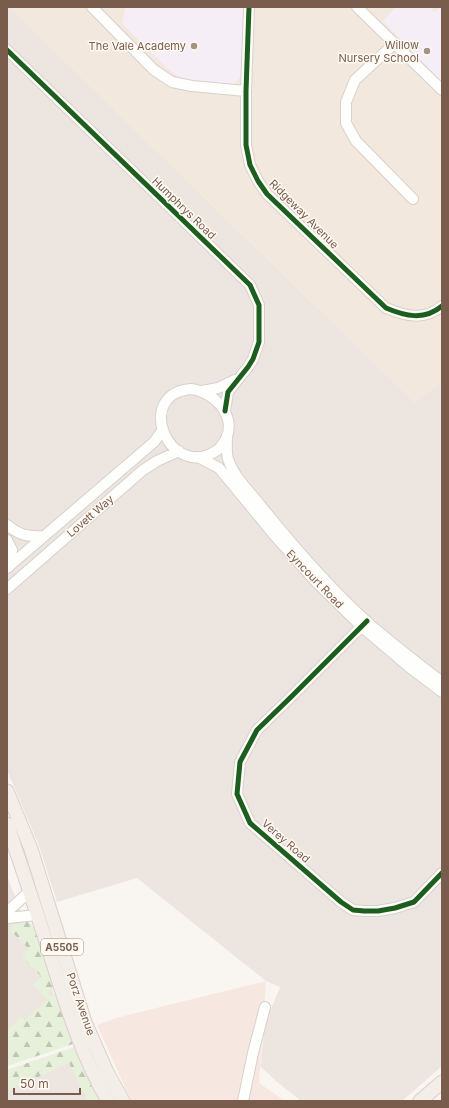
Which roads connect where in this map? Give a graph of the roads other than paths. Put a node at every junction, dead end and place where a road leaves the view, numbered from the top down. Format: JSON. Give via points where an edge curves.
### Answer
{"nodes":[{"id":1,"x":92,"y":7,"type":"edge"},
{"id":2,"x":249,"y":7,"type":"edge"},
{"id":3,"x":358,"y":7,"type":"edge"},
{"id":4,"x":395,"y":43,"type":"junction"},
{"id":5,"x":7,"y":50,"type":"edge"},
{"id":6,"x":442,"y":90,"type":"edge"},
{"id":7,"x":246,"y":91,"type":"junction"},
{"id":8,"x":413,"y":198,"type":"dead end"},
{"id":9,"x":442,"y":306,"type":"edge"},
{"id":10,"x":239,"y":378,"type":"junction"},
{"id":11,"x":202,"y":391,"type":"junction"},
{"id":12,"x":225,"y":411,"type":"junction"},
{"id":13,"x":162,"y":431,"type":"junction"},
{"id":14,"x":227,"y":435,"type":"junction"},
{"id":15,"x":179,"y":451,"type":"junction"},
{"id":16,"x":198,"y":457,"type":"junction"},
{"id":17,"x":7,"y":525,"type":"edge"},
{"id":18,"x":44,"y":536,"type":"junction"},
{"id":19,"x":7,"y":540,"type":"edge"},
{"id":20,"x":8,"y":568,"type":"edge"},
{"id":21,"x":7,"y":589,"type":"edge"},
{"id":22,"x":364,"y":624,"type":"junction"},
{"id":23,"x":442,"y":682,"type":"edge"},
{"id":24,"x":442,"y":692,"type":"edge"},
{"id":25,"x":7,"y":791,"type":"edge"},
{"id":26,"x":7,"y":824,"type":"edge"},
{"id":27,"x":442,"y":873,"type":"edge"},
{"id":28,"x":30,"y":891,"type":"junction"},
{"id":29,"x":7,"y":912,"type":"edge"},
{"id":30,"x":38,"y":915,"type":"junction"},
{"id":31,"x":7,"y":918,"type":"edge"},
{"id":32,"x":265,"y":1007,"type":"dead end"},
{"id":33,"x":442,"y":1082,"type":"edge"},
{"id":34,"x":108,"y":1101,"type":"edge"},
{"id":35,"x":123,"y":1101,"type":"edge"},
{"id":36,"x":243,"y":1101,"type":"edge"},
{"id":37,"x":420,"y":1101,"type":"edge"}],
"edges":[{"from":1,"to":7,"type":"street","via":[[154,70],[172,82]]},
{"from":2,"to":7,"type":"street","name":"Ridgeway Avenue"},
{"from":3,"to":4,"type":"street"},
{"from":4,"to":6,"type":"street"},
{"from":4,"to":8,"type":"street","via":[[355,80],[346,102],[346,123],[356,141]]},
{"from":5,"to":10,"type":"street","name":"Humphrys Road","via":[[250,285],[259,305],[259,342],[253,359]]},
{"from":7,"to":9,"type":"street","name":"Ridgeway Avenue","via":[[246,145],[250,165],[267,194],[386,308],[414,317],[436,311]]},
{"from":10,"to":11,"type":"street","name":"Humphrys Road","via":[[218,388]]},
{"from":10,"to":12,"type":"street","name":"Humphrys Road","via":[[228,392]]},
{"from":11,"to":12,"type":"street"},
{"from":11,"to":13,"type":"street","via":[[186,390],[171,396],[164,405],[161,415]]},
{"from":12,"to":14,"type":"street","via":[[229,426]]},
{"from":13,"to":15,"type":"street"},
{"from":13,"to":18,"type":"street","name":"Lovett Way","via":[[154,442]]},
{"from":14,"to":16,"type":"street","via":[[218,450]]},
{"from":14,"to":22,"type":"street","name":"Eyncourt Road","via":[[228,459],[239,479]]},
{"from":15,"to":16,"type":"street","via":[[185,455]]},
{"from":15,"to":21,"type":"street","name":"Lovett Way","via":[[143,470]]},
{"from":16,"to":22,"type":"street","name":"Eyncourt Road","via":[[219,468],[316,582]]},
{"from":17,"to":18,"type":"street","via":[[21,534]]},
{"from":18,"to":20,"type":"street","name":"Lovett Way"},
{"from":19,"to":20,"type":"street","via":[[12,550]]},
{"from":22,"to":23,"type":"street","name":"Eyncourt Road"},
{"from":22,"to":24,"type":"street","name":"Eyncourt Road","via":[[409,668]]},
{"from":22,"to":27,"type":"street","name":"Verey Road","via":[[256,730],[240,762],[237,794],[250,823],[353,910],[378,912],[414,902]]},
{"from":25,"to":35,"type":"main road","name":"Porz Avenue","number":"A5505","via":[[31,849],[85,1022]]},
{"from":26,"to":28,"type":"main road","name":"Porz Avenue","number":"A5505"},
{"from":28,"to":29,"type":"street"},
{"from":28,"to":30,"type":"main road","name":"Porz Avenue","number":"A5505"},
{"from":30,"to":31,"type":"street"},
{"from":30,"to":34,"type":"main road","name":"Porz Avenue","number":"A5505","via":[[83,1051]]},
{"from":32,"to":36,"type":"street"},
{"from":33,"to":37,"type":"main road"}]}
